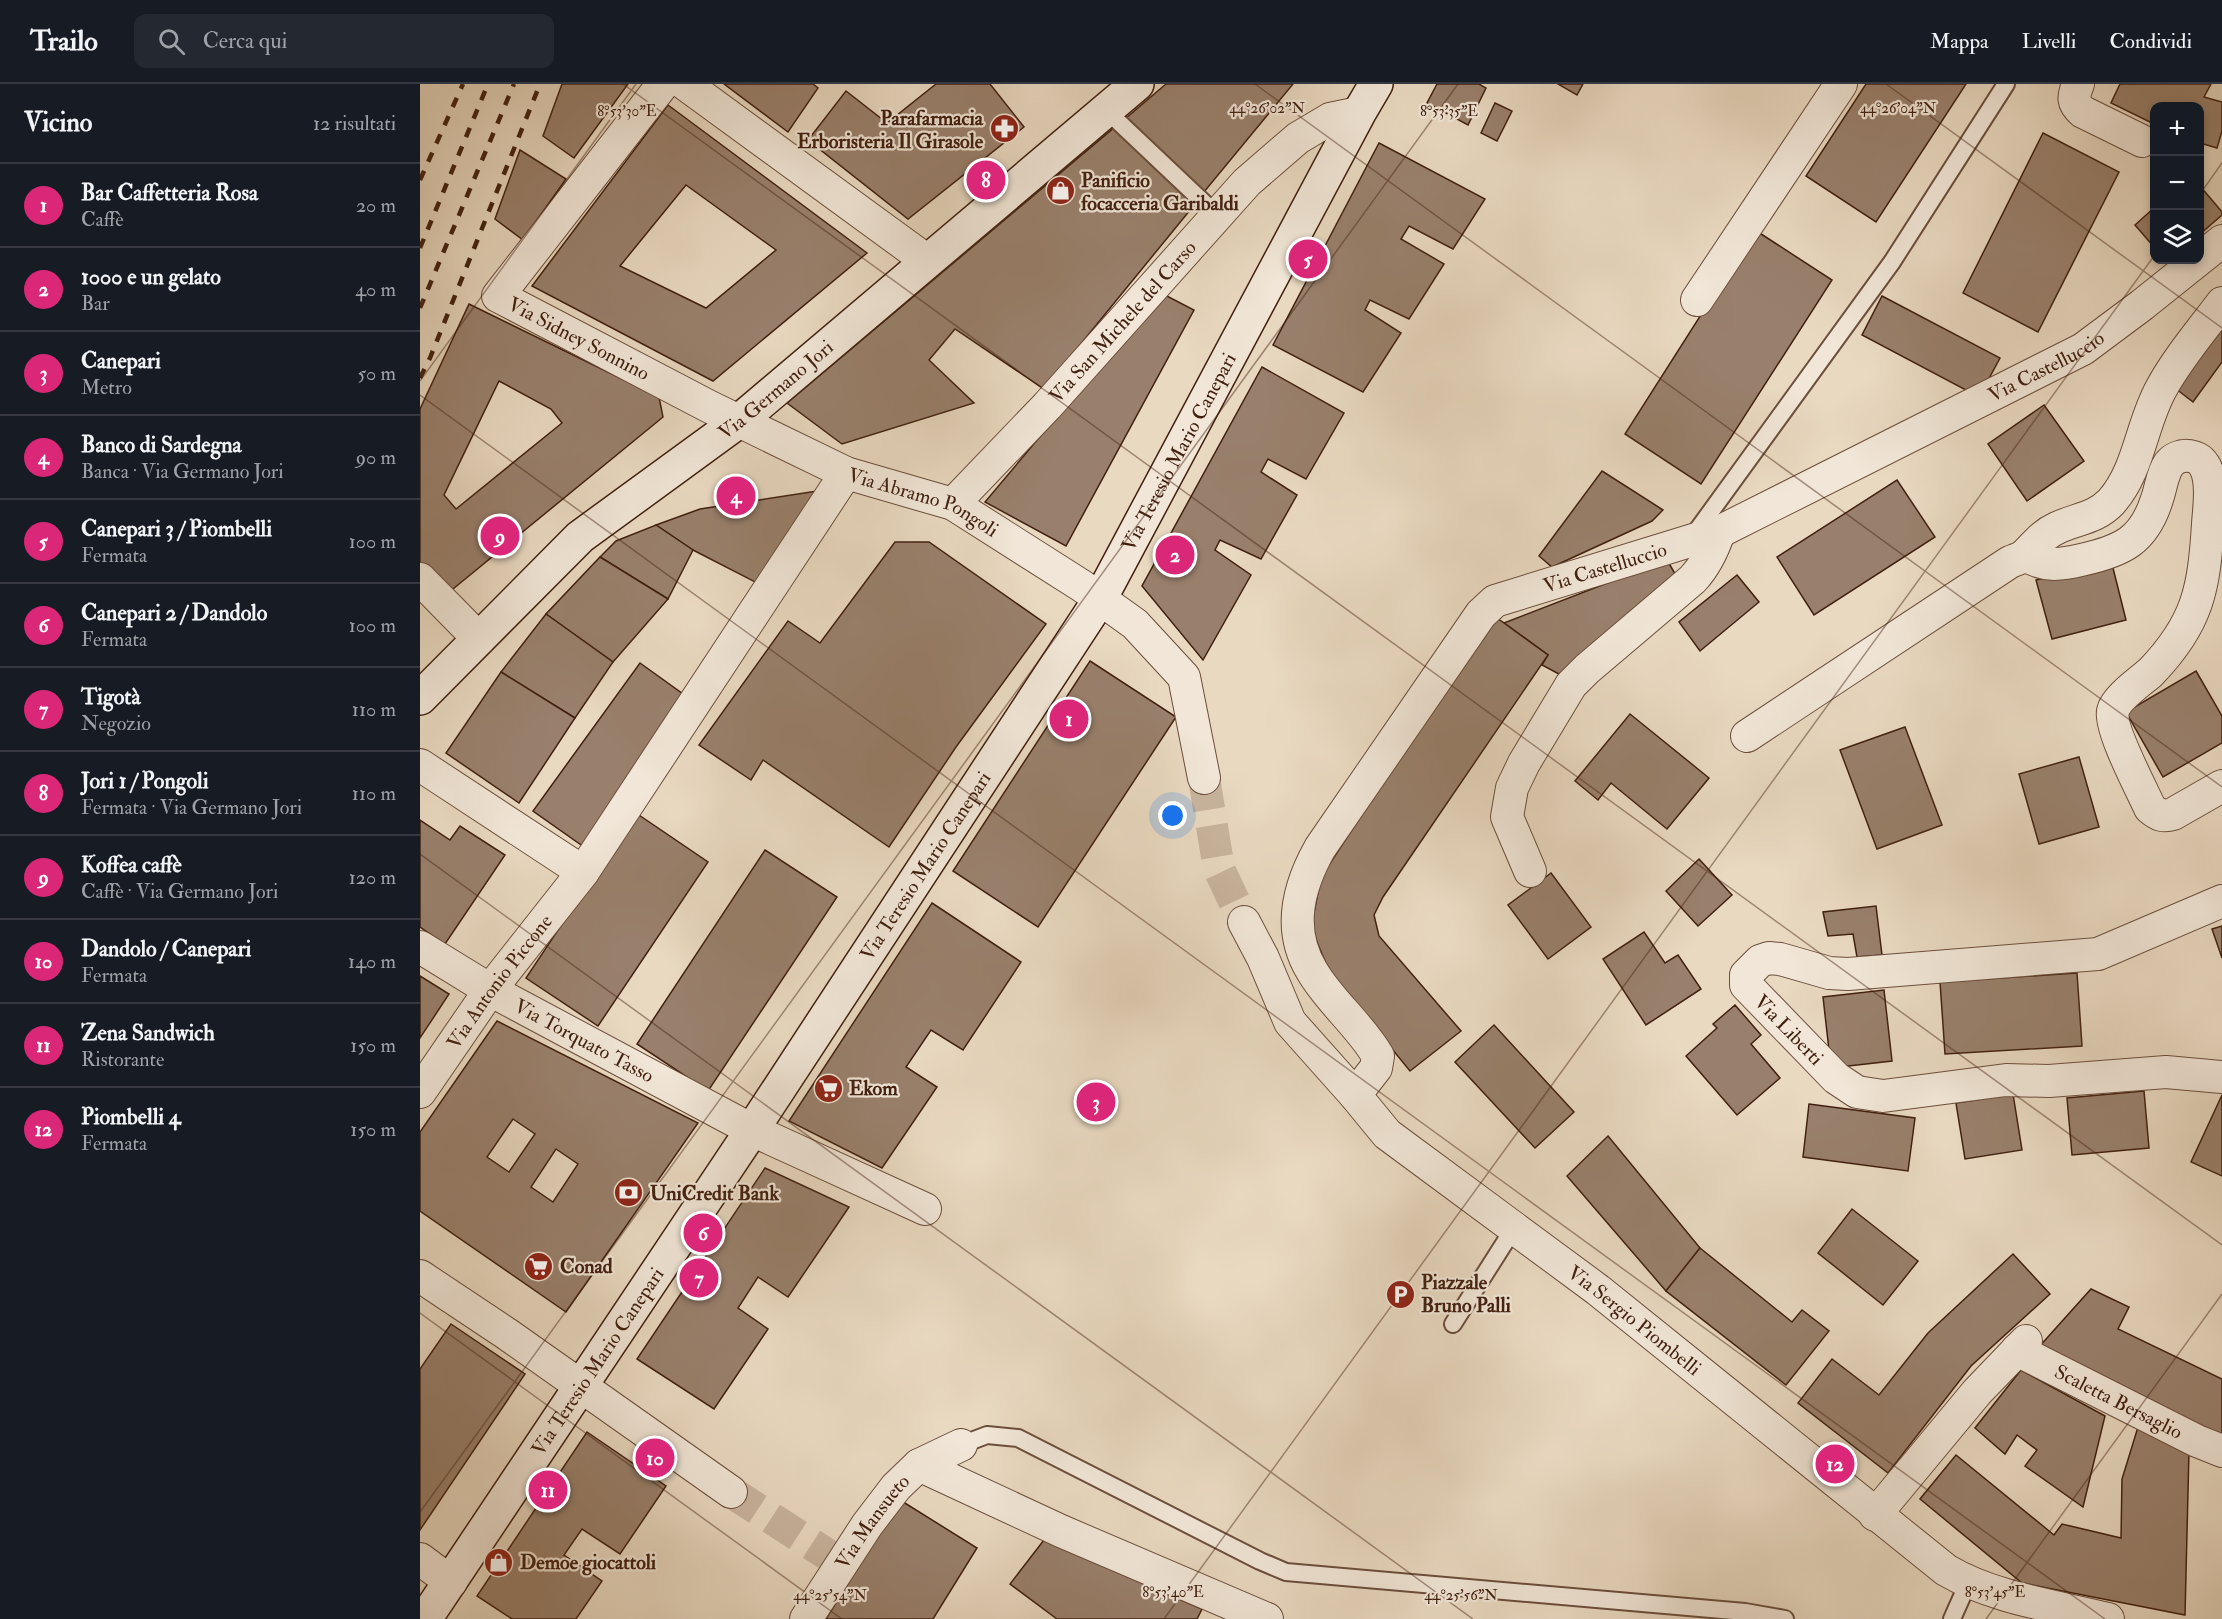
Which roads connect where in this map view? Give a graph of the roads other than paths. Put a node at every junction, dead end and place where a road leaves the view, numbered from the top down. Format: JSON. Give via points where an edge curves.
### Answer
{"nodes":[{"id":1,"x":663,"y":84,"type":"edge"},
{"id":2,"x":685,"y":84,"type":"edge"},
{"id":3,"x":1137,"y":84,"type":"edge"},
{"id":4,"x":1376,"y":84,"type":"edge"},
{"id":5,"x":1841,"y":84,"type":"edge"},
{"id":6,"x":2006,"y":84,"type":"edge"},
{"id":7,"x":2078,"y":84,"type":"edge"},
{"id":8,"x":1106,"y":111,"type":"junction"},
{"id":9,"x":1359,"y":113,"type":"junction"},
{"id":10,"x":2142,"y":141,"type":"dead end"},
{"id":11,"x":1218,"y":216,"type":"junction"},
{"id":12,"x":2222,"y":241,"type":"edge"},
{"id":13,"x":926,"y":261,"type":"junction"},
{"id":14,"x":1697,"y":300,"type":"dead end"},
{"id":15,"x":2222,"y":303,"type":"edge"},
{"id":16,"x":739,"y":421,"type":"junction"},
{"id":17,"x":846,"y":473,"type":"junction"},
{"id":18,"x":953,"y":504,"type":"junction"},
{"id":19,"x":1719,"y":532,"type":"junction"},
{"id":20,"x":1689,"y":542,"type":"junction"},
{"id":21,"x":2025,"y":555,"type":"junction"},
{"id":22,"x":420,"y":579,"type":"edge"},
{"id":23,"x":1100,"y":599,"type":"junction"},
{"id":24,"x":478,"y":639,"type":"junction"},
{"id":25,"x":420,"y":698,"type":"edge"},
{"id":26,"x":1747,"y":736,"type":"dead end"},
{"id":27,"x":420,"y":765,"type":"edge"},
{"id":28,"x":1204,"y":778,"type":"tunnel mouth"},
{"id":29,"x":2222,"y":786,"type":"edge"},
{"id":30,"x":1530,"y":871,"type":"dead end"},
{"id":31,"x":583,"y":872,"type":"junction"},
{"id":32,"x":2222,"y":901,"type":"edge"},
{"id":33,"x":1244,"y":922,"type":"tunnel mouth"},
{"id":34,"x":420,"y":946,"type":"edge"},
{"id":35,"x":490,"y":990,"type":"junction"},
{"id":36,"x":2222,"y":1077,"type":"edge"},
{"id":37,"x":420,"y":1092,"type":"edge"},
{"id":38,"x":1355,"y":1095,"type":"junction"},
{"id":39,"x":752,"y":1130,"type":"junction"},
{"id":40,"x":925,"y":1209,"type":"dead end"},
{"id":41,"x":1514,"y":1228,"type":"junction"},
{"id":42,"x":420,"y":1276,"type":"edge"},
{"id":43,"x":1454,"y":1324,"type":"dead end"},
{"id":44,"x":581,"y":1386,"type":"junction"},
{"id":45,"x":961,"y":1445,"type":"joint"},
{"id":46,"x":2222,"y":1451,"type":"edge"},
{"id":47,"x":919,"y":1464,"type":"junction"},
{"id":48,"x":731,"y":1492,"type":"tunnel mouth"},
{"id":49,"x":1875,"y":1515,"type":"junction"},
{"id":50,"x":420,"y":1559,"type":"edge"},
{"id":51,"x":451,"y":1582,"type":"junction"},
{"id":52,"x":1968,"y":1583,"type":"junction"},
{"id":53,"x":425,"y":1619,"type":"edge"},
{"id":54,"x":806,"y":1619,"type":"edge"},
{"id":55,"x":1267,"y":1619,"type":"edge"},
{"id":56,"x":1785,"y":1619,"type":"edge"},
{"id":57,"x":1952,"y":1619,"type":"edge"},
{"id":58,"x":2108,"y":1619,"type":"edge"}],
"edges":[{"from":1,"to":16,"type":"street","name":"Via Sidney Sonnino","via":[[498,296]]},
{"from":2,"to":13,"type":"street"},
{"from":3,"to":8,"type":"main road","name":"Via Germano Jori"},
{"from":4,"to":9,"type":"main road","name":"Via Teresio Mario Canepari"},
{"from":5,"to":14,"type":"street"},
{"from":6,"to":20,"type":"lane","via":[[1892,262]]},
{"from":7,"to":10,"type":"street","via":[[2073,97],[2075,105]]},
{"from":8,"to":11,"type":"lane"},
{"from":8,"to":13,"type":"main road","name":"Via Germano Jori"},
{"from":9,"to":11,"type":"street","name":"Via San Michele del Carso","via":[[1330,119],[1298,138],[1246,182]]},
{"from":9,"to":23,"type":"main road","name":"Via Teresio Mario Canepari"},
{"from":11,"to":18,"type":"street","name":"Via San Michele del Carso"},
{"from":12,"to":19,"type":"street","name":"Via Castelluccio","via":[[2083,349]]},
{"from":13,"to":16,"type":"main road","name":"Via Germano Jori"},
{"from":15,"to":21,"type":"street","via":[[2160,390],[2131,467],[2112,500],[2088,518],[2046,534]]},
{"from":16,"to":17,"type":"street","name":"Via Abramo Pongoli"},
{"from":16,"to":24,"type":"main road","name":"Via Germano Jori","via":[[580,537]]},
{"from":17,"to":18,"type":"street","name":"Via Abramo Pongoli"},
{"from":17,"to":31,"type":"street","name":"Via Antonio Piccone"},
{"from":18,"to":23,"type":"street","name":"Via Abramo Pongoli"},
{"from":19,"to":20,"type":"street","name":"Via Castelluccio"},
{"from":19,"to":30,"type":"street","via":[[1704,567],[1693,579],[1571,685],[1524,763],[1512,788],[1507,817]]},
{"from":20,"to":38,"type":"street","name":"Via Castelluccio","via":[[1495,601],[1481,614],[1320,848],[1300,894],[1299,936],[1312,972],[1378,1056],[1376,1068]]},
{"from":21,"to":26,"type":"street"},
{"from":21,"to":29,"type":"street","via":[[2047,565],[2115,552],[2146,523],[2170,463],[2190,456],[2205,466],[2210,501],[2199,599],[2167,652],[2118,702],[2113,720],[2150,808],[2157,814],[2173,814]]},
{"from":22,"to":24,"type":"street"},
{"from":23,"to":28,"type":"street","via":[[1135,624],[1184,677]]},
{"from":23,"to":39,"type":"main road","name":"Via Teresio Mario Canepari"},
{"from":24,"to":25,"type":"main road","name":"Via Germano Jori"},
{"from":27,"to":31,"type":"street"},
{"from":31,"to":35,"type":"street","name":"Via Antonio Piccone"},
{"from":32,"to":36,"type":"street","name":"Via Liberti","via":[[2098,954],[1848,974],[1769,958],[1746,975],[1746,985],[1836,1078],[1869,1095],[2006,1080],[2049,1081],[2166,1072]]},
{"from":33,"to":38,"type":"street","name":"Via Sergio Piombelli","via":[[1290,1022]]},
{"from":34,"to":35,"type":"street","name":"Via Torquato Tasso"},
{"from":35,"to":37,"type":"street","name":"Via Antonio Piccone"},
{"from":35,"to":39,"type":"street","name":"Via Torquato Tasso"},
{"from":38,"to":41,"type":"street","name":"Via Sergio Piombelli","via":[[1387,1134]]},
{"from":39,"to":40,"type":"street","name":"Via Torquato Tasso"},
{"from":39,"to":44,"type":"main road","name":"Via Teresio Mario Canepari"},
{"from":41,"to":43,"type":"lane"},
{"from":41,"to":49,"type":"street","name":"Via Sergio Piombelli","via":[[1598,1290]]},
{"from":42,"to":44,"type":"street"},
{"from":44,"to":48,"type":"street"},
{"from":44,"to":51,"type":"main road","name":"Via Teresio Mario Canepari"},
{"from":45,"to":47,"type":"street","name":"Via Mansueto"},
{"from":45,"to":56,"type":"lane","via":[[987,1435],[1018,1438],[1286,1572],[1745,1612]]},
{"from":46,"to":49,"type":"street","name":"Scaletta Bersaglio","via":[[2022,1346],[1977,1392]]},
{"from":47,"to":54,"type":"street","name":"Via Mansueto","via":[[867,1525]]},
{"from":47,"to":55,"type":"street","via":[[1061,1531]]},
{"from":49,"to":52,"type":"street","name":"Via Sergio Piombelli"},
{"from":50,"to":51,"type":"street"},
{"from":51,"to":53,"type":"main road","name":"Via Teresio Mario Canepari"},
{"from":52,"to":57,"type":"lane"},
{"from":52,"to":58,"type":"street","name":"Via Sergio Piombelli"}]}
